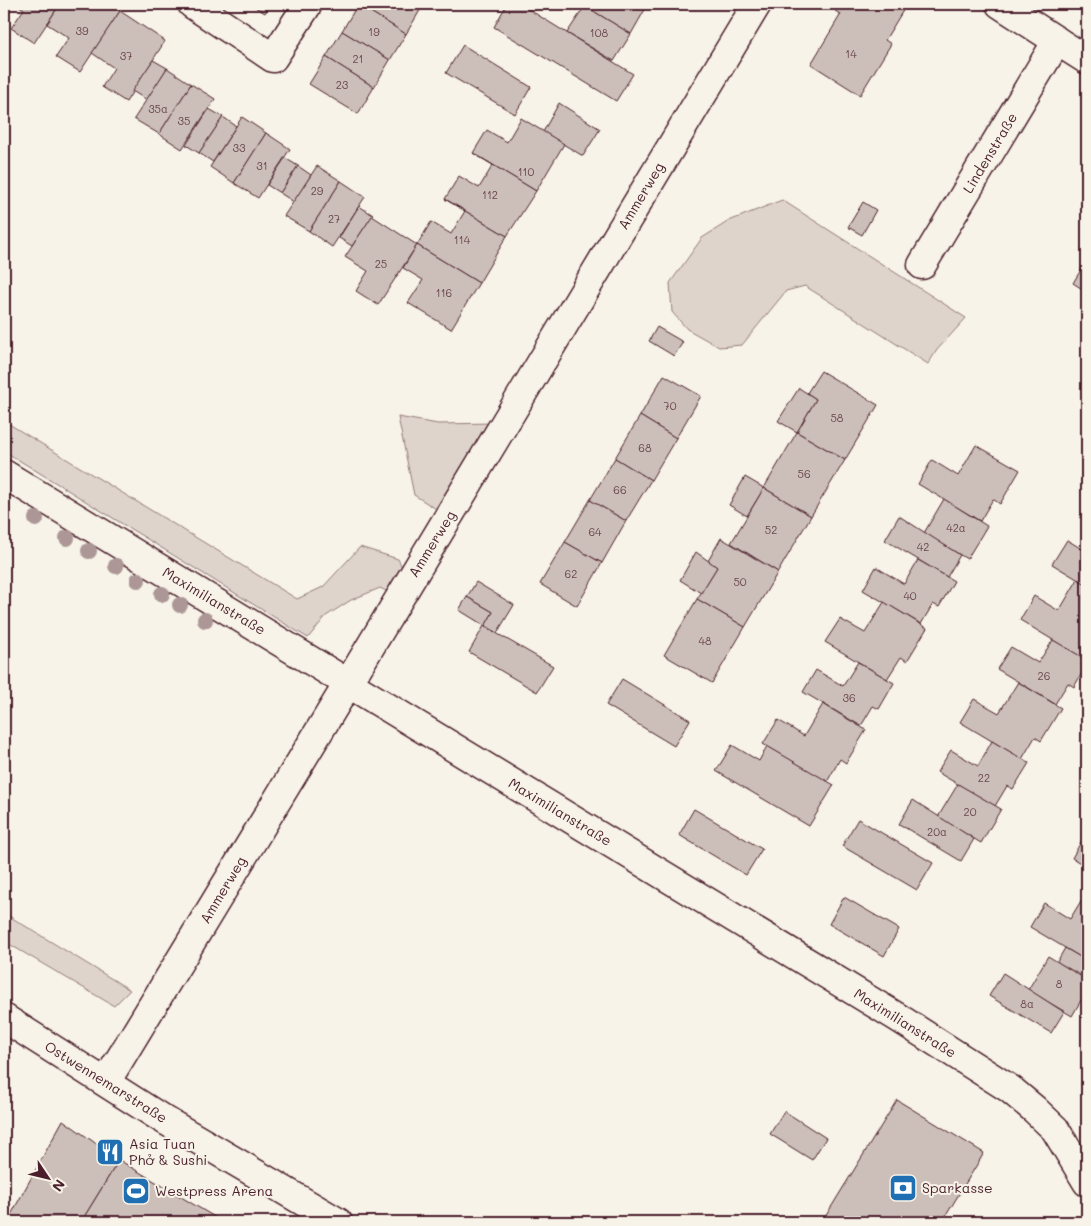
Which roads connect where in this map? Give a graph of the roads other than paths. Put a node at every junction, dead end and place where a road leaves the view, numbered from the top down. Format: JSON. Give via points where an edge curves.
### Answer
{"nodes":[{"id":1,"x":192,"y":4,"type":"edge"},
{"id":2,"x":308,"y":4,"type":"edge"},
{"id":3,"x":757,"y":4,"type":"edge"},
{"id":4,"x":1000,"y":4,"type":"edge"},
{"id":5,"x":1056,"y":41,"type":"junction"},
{"id":6,"x":1087,"y":60,"type":"edge"},
{"id":7,"x":922,"y":265,"type":"dead end"},
{"id":8,"x":4,"y":474,"type":"edge"},
{"id":9,"x":349,"y":682,"type":"junction"},
{"id":10,"x":4,"y":1018,"type":"edge"},
{"id":11,"x":106,"y":1082,"type":"junction"},
{"id":12,"x":1087,"y":1182,"type":"edge"},
{"id":13,"x":338,"y":1222,"type":"edge"}],
"edges":[{"from":1,"to":2,"type":"street","via":[[273,58]]},
{"from":3,"to":9,"type":"street","name":"Ammerweg"},
{"from":4,"to":5,"type":"street"},
{"from":5,"to":6,"type":"street"},
{"from":5,"to":7,"type":"street","name":"Lindenstraße"},
{"from":8,"to":9,"type":"street","name":"Maximilianstraße"},
{"from":9,"to":11,"type":"street","name":"Ammerweg"},
{"from":9,"to":12,"type":"street","name":"Maximilianstraße","via":[[1010,1089],[1055,1129]]},
{"from":10,"to":11,"type":"street","name":"Ostwennemarstraße"},
{"from":11,"to":13,"type":"street","name":"Ostwennemarstraße"}]}
